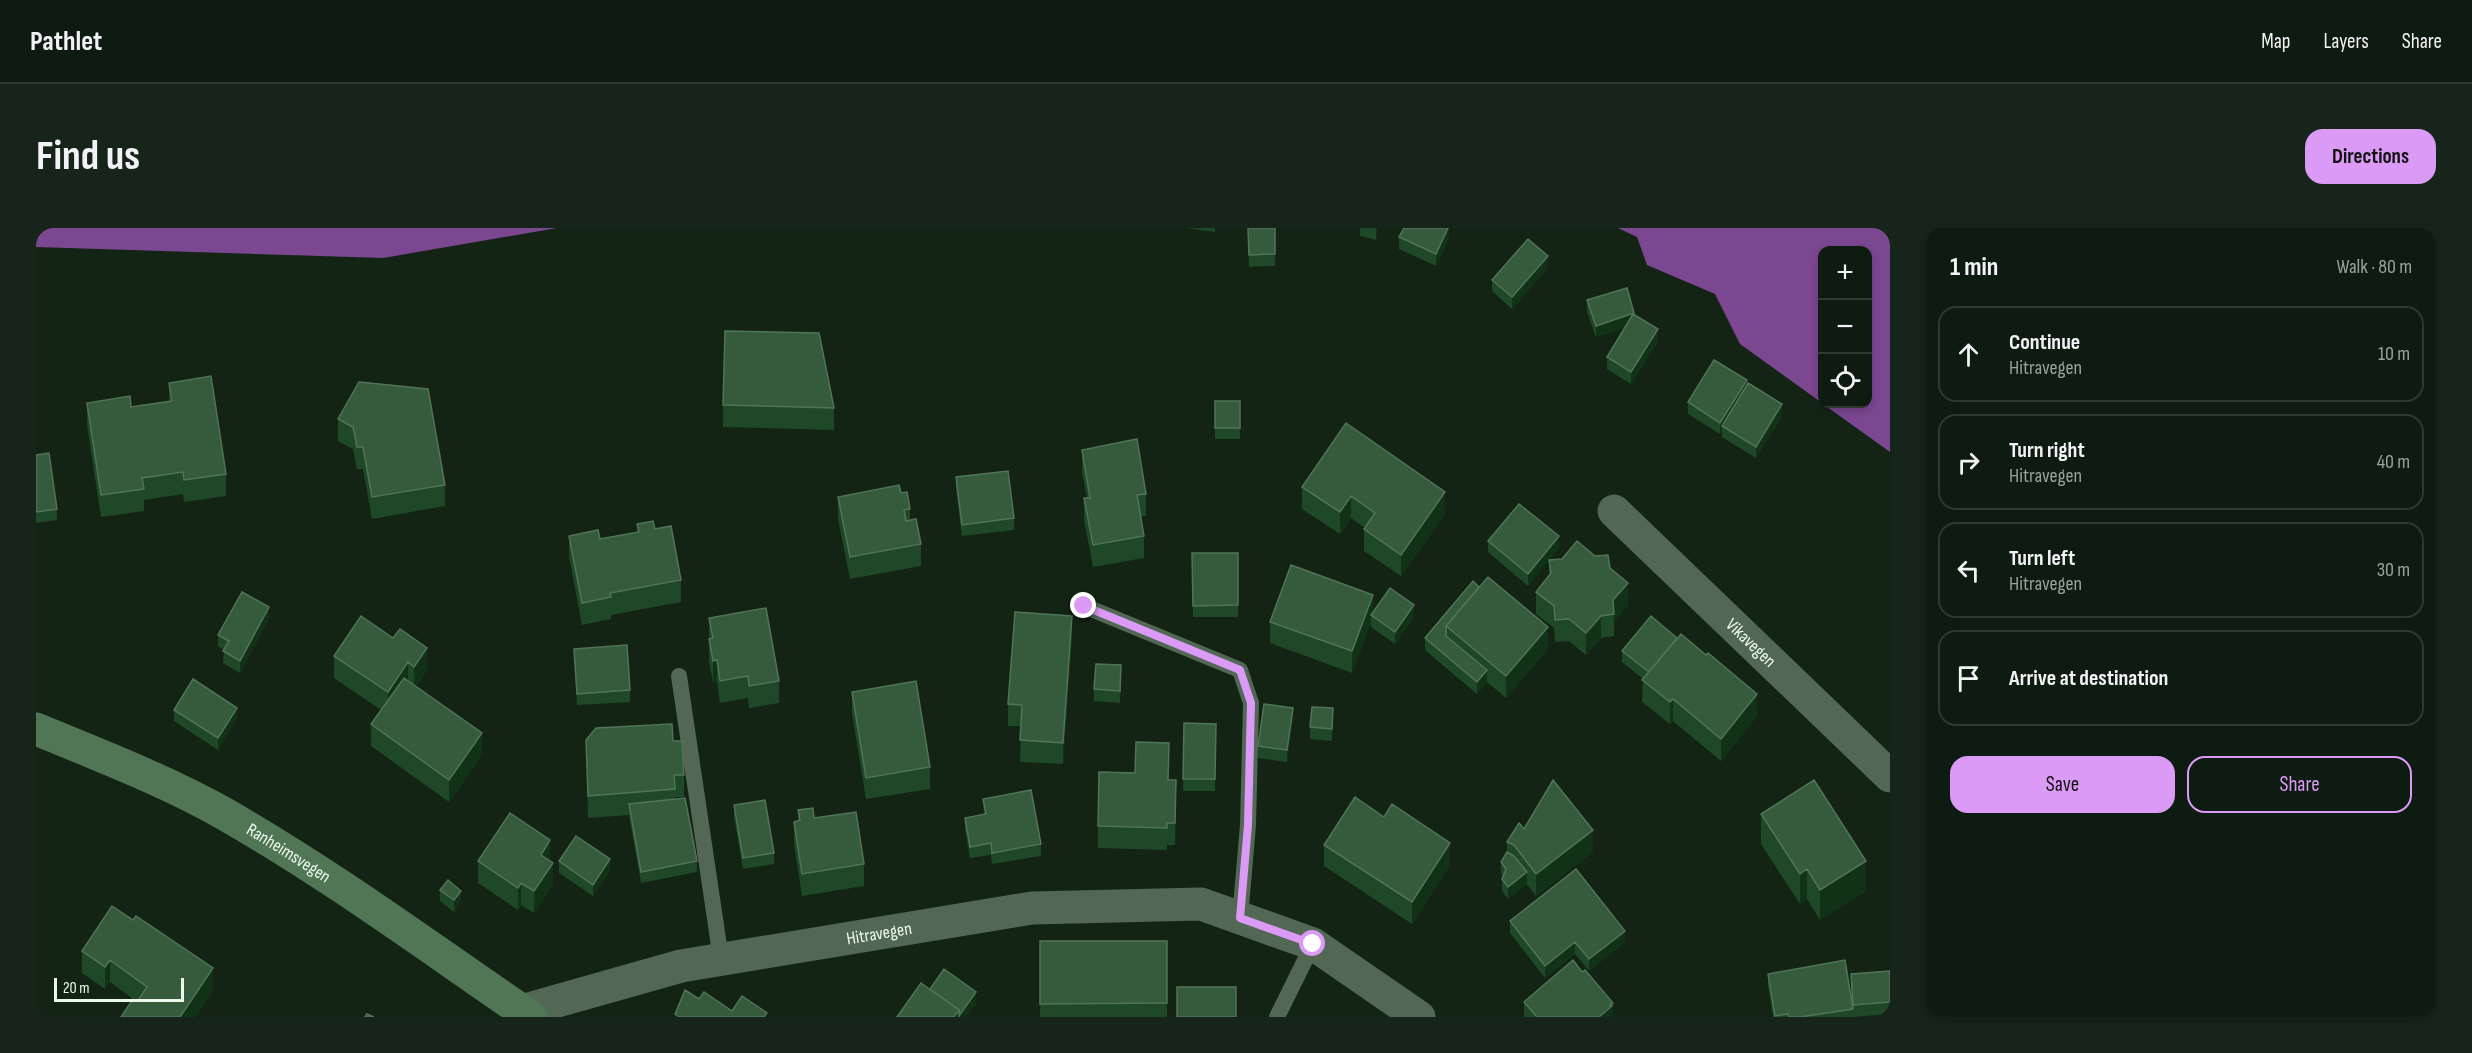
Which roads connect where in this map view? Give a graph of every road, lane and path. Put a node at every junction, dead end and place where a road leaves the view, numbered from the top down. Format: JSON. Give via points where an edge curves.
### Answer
{"nodes":[{"id":1,"x":1614,"y":511,"type":"dead end"},
{"id":2,"x":1084,"y":606,"type":"dead end"},
{"id":3,"x":679,"y":676,"type":"dead end"},
{"id":4,"x":36,"y":729,"type":"edge"},
{"id":5,"x":1890,"y":776,"type":"edge"},
{"id":6,"x":1240,"y":918,"type":"junction"},
{"id":7,"x":1313,"y":944,"type":"junction"},
{"id":8,"x":721,"y":959,"type":"junction"},
{"id":9,"x":524,"y":1015,"type":"edge"},
{"id":10,"x":1277,"y":1017,"type":"edge"},
{"id":11,"x":1419,"y":1017,"type":"edge"}],
"edges":[{"from":1,"to":5,"type":"street","name":"Vikavegen"},
{"from":2,"to":6,"type":"lane","via":[[1240,670],[1251,703],[1248,825]]},
{"from":3,"to":8,"type":"lane"},
{"from":4,"to":9,"type":"street","name":"Ranheimsvegen","via":[[139,772],[222,813],[336,883]]},
{"from":6,"to":7,"type":"street","name":"Hitravegen"},
{"from":6,"to":8,"type":"street","name":"Hitravegen","via":[[1201,904],[1032,908]]},
{"from":7,"to":10,"type":"lane"},
{"from":7,"to":11,"type":"street","name":"Hitravegen"},
{"from":8,"to":9,"type":"street","name":"Hitravegen","via":[[681,966]]}]}
